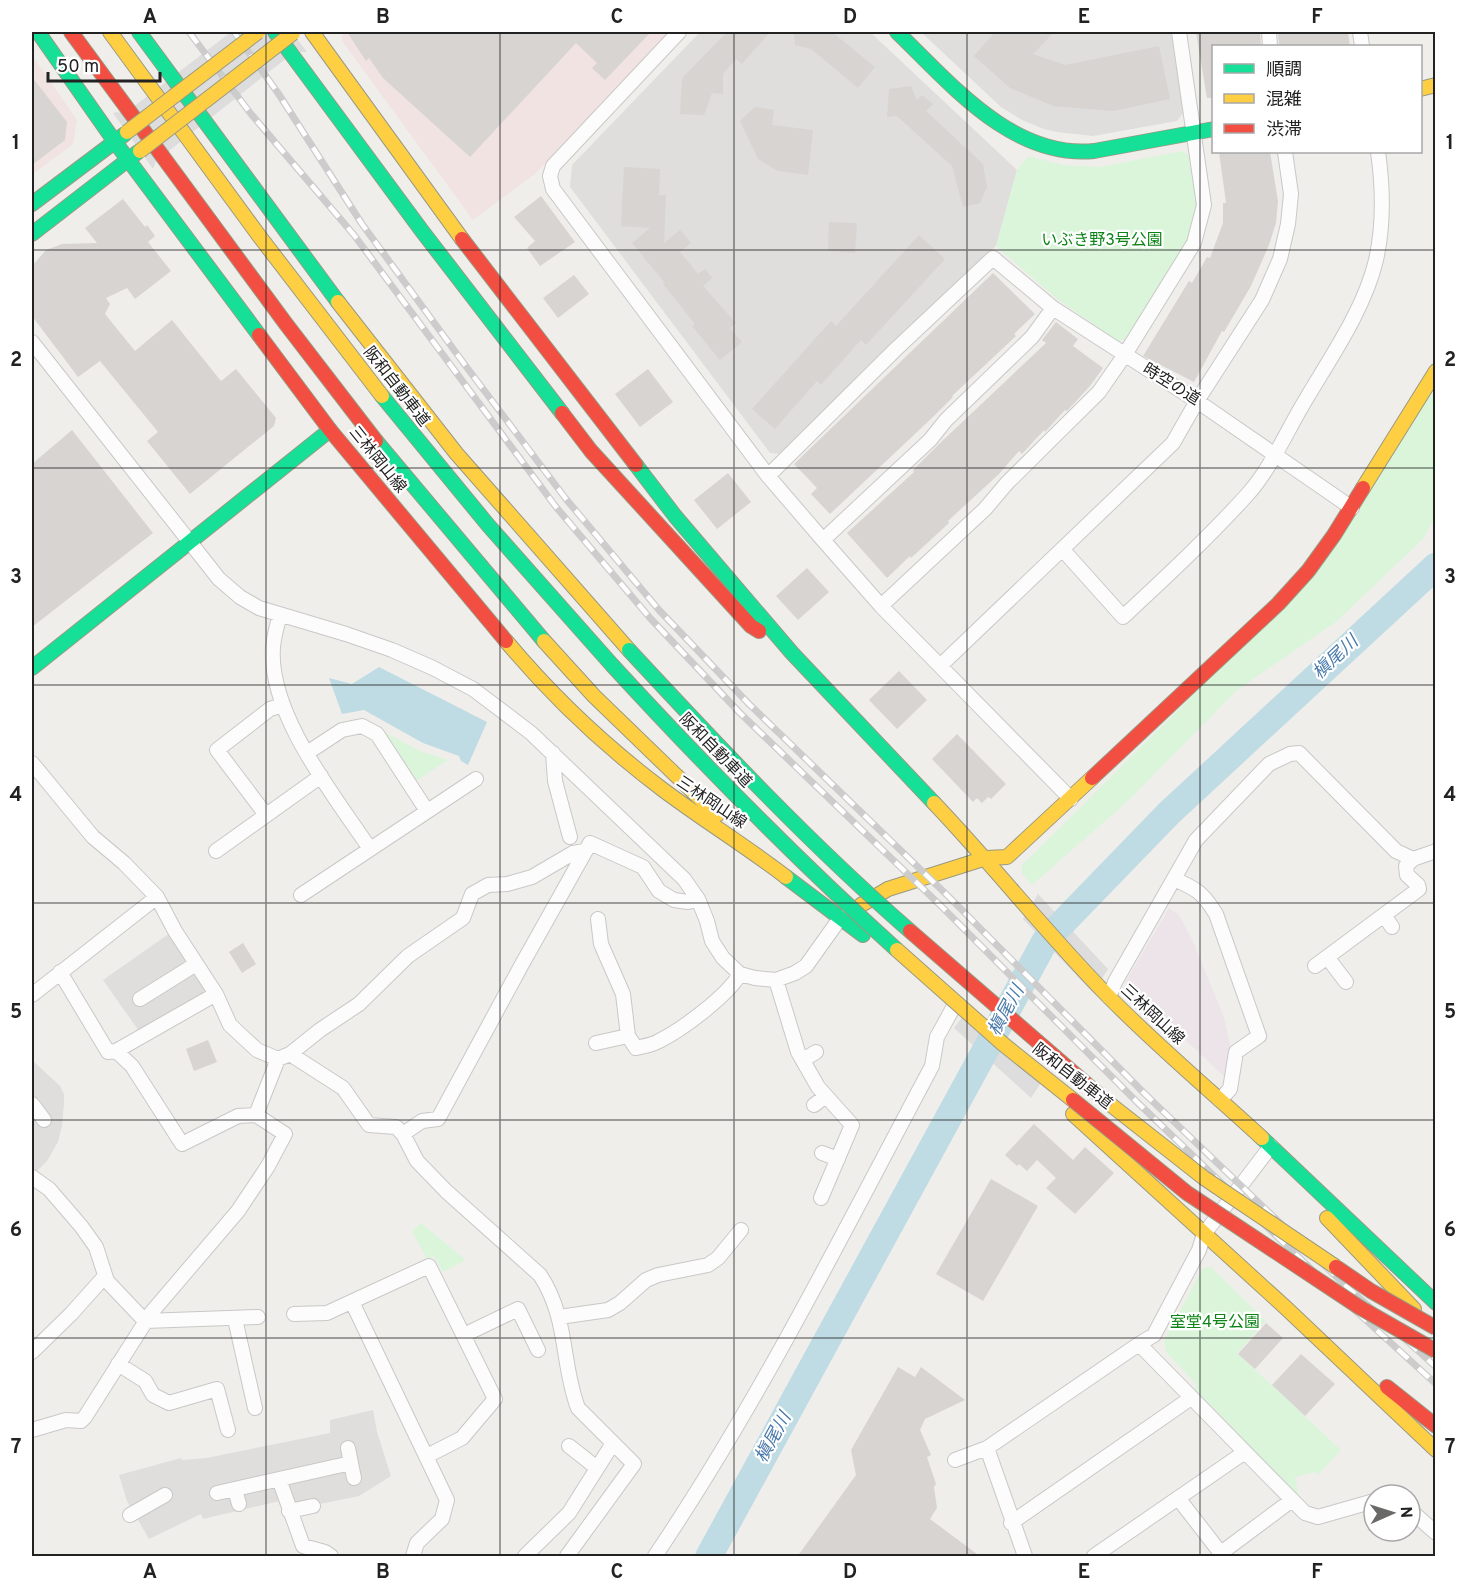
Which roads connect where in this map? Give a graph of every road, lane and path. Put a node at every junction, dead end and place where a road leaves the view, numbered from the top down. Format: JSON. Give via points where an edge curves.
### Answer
{"nodes":[{"id":1,"x":38,"y":32,"type":"edge"},
{"id":2,"x":71,"y":32,"type":"edge"},
{"id":3,"x":110,"y":32,"type":"edge"},
{"id":4,"x":139,"y":32,"type":"edge"},
{"id":5,"x":258,"y":32,"type":"edge"},
{"id":6,"x":275,"y":32,"type":"edge"},
{"id":7,"x":294,"y":32,"type":"edge"},
{"id":8,"x":312,"y":32,"type":"edge"},
{"id":9,"x":679,"y":32,"type":"edge"},
{"id":10,"x":897,"y":32,"type":"edge"},
{"id":11,"x":1179,"y":32,"type":"edge"},
{"id":12,"x":1212,"y":129,"type":"edge"},
{"id":13,"x":1194,"y":133,"type":"junction"},
{"id":14,"x":115,"y":142,"type":"junction"},
{"id":15,"x":1285,"y":153,"type":"edge"},
{"id":16,"x":1378,"y":153,"type":"edge"},
{"id":17,"x":129,"y":160,"type":"junction"},
{"id":18,"x":32,"y":204,"type":"edge"},
{"id":19,"x":32,"y":234,"type":"edge"},
{"id":20,"x":1053,"y":308,"type":"junction"},
{"id":21,"x":32,"y":342,"type":"edge"},
{"id":22,"x":1124,"y":356,"type":"junction"},
{"id":23,"x":1436,"y":371,"type":"edge"},
{"id":24,"x":1197,"y":401,"type":"junction"},
{"id":25,"x":330,"y":429,"type":"junction"},
{"id":26,"x":1274,"y":454,"type":"junction"},
{"id":27,"x":768,"y":476,"type":"junction"},
{"id":28,"x":1353,"y":508,"type":"junction"},
{"id":29,"x":823,"y":540,"type":"junction"},
{"id":30,"x":188,"y":542,"type":"junction"},
{"id":31,"x":1063,"y":549,"type":"junction"},
{"id":32,"x":881,"y":606,"type":"junction"},
{"id":33,"x":280,"y":615,"type":"junction"},
{"id":34,"x":792,"y":653,"type":"junction"},
{"id":35,"x":940,"y":666,"type":"junction"},
{"id":36,"x":32,"y":668,"type":"edge"},
{"id":37,"x":283,"y":705,"type":"junction"},
{"id":38,"x":307,"y":753,"type":"junction"},
{"id":39,"x":553,"y":753,"type":"junction"},
{"id":40,"x":32,"y":763,"type":"edge"},
{"id":41,"x":321,"y":776,"type":"junction"},
{"id":42,"x":476,"y":779,"type":"dead end"},
{"id":43,"x":1071,"y":799,"type":"junction"},
{"id":44,"x":427,"y":811,"type":"junction"},
{"id":45,"x":266,"y":815,"type":"junction"},
{"id":46,"x":570,"y":837,"type":"dead end"},
{"id":47,"x":370,"y":849,"type":"junction"},
{"id":48,"x":1436,"y":850,"type":"edge"},
{"id":49,"x":216,"y":851,"type":"dead end"},
{"id":50,"x":585,"y":851,"type":"junction"},
{"id":51,"x":752,"y":851,"type":"junction"},
{"id":52,"x":986,"y":858,"type":"junction"},
{"id":53,"x":1413,"y":859,"type":"junction"},
{"id":54,"x":1174,"y":879,"type":"junction"},
{"id":55,"x":301,"y":895,"type":"dead end"},
{"id":56,"x":157,"y":897,"type":"junction"},
{"id":57,"x":698,"y":899,"type":"junction"},
{"id":58,"x":1384,"y":915,"type":"junction"},
{"id":59,"x":841,"y":917,"type":"junction"},
{"id":60,"x":598,"y":920,"type":"dead end"},
{"id":61,"x":1392,"y":927,"type":"dead end"},
{"id":62,"x":1327,"y":957,"type":"junction"},
{"id":63,"x":196,"y":964,"type":"junction"},
{"id":64,"x":1315,"y":966,"type":"dead end"},
{"id":65,"x":60,"y":972,"type":"junction"},
{"id":66,"x":740,"y":974,"type":"junction"},
{"id":67,"x":776,"y":980,"type":"junction"},
{"id":68,"x":1346,"y":981,"type":"dead end"},
{"id":69,"x":216,"y":994,"type":"junction"},
{"id":70,"x":32,"y":995,"type":"edge"},
{"id":71,"x":1109,"y":997,"type":"junction"},
{"id":72,"x":141,"y":999,"type":"dead end"},
{"id":73,"x":958,"y":1012,"type":"junction"},
{"id":74,"x":628,"y":1036,"type":"junction"},
{"id":75,"x":596,"y":1043,"type":"dead end"},
{"id":76,"x":116,"y":1051,"type":"junction"},
{"id":77,"x":816,"y":1052,"type":"dead end"},
{"id":78,"x":284,"y":1057,"type":"junction"},
{"id":79,"x":803,"y":1060,"type":"junction"},
{"id":80,"x":826,"y":1096,"type":"junction"},
{"id":81,"x":1220,"y":1100,"type":"junction"},
{"id":82,"x":814,"y":1106,"type":"dead end"},
{"id":83,"x":33,"y":1108,"type":"edge"},
{"id":84,"x":256,"y":1115,"type":"junction"},
{"id":85,"x":44,"y":1120,"type":"dead end"},
{"id":86,"x":403,"y":1134,"type":"junction"},
{"id":87,"x":1271,"y":1146,"type":"junction"},
{"id":88,"x":822,"y":1153,"type":"dead end"},
{"id":89,"x":838,"y":1159,"type":"junction"},
{"id":90,"x":32,"y":1177,"type":"edge"},
{"id":91,"x":821,"y":1198,"type":"dead end"},
{"id":92,"x":741,"y":1230,"type":"dead end"},
{"id":93,"x":1204,"y":1233,"type":"junction"},
{"id":94,"x":105,"y":1276,"type":"junction"},
{"id":95,"x":309,"y":1299,"type":"dead end"},
{"id":96,"x":352,"y":1302,"type":"junction"},
{"id":97,"x":1436,"y":1303,"type":"edge"},
{"id":98,"x":1286,"y":1308,"type":"junction"},
{"id":99,"x":310,"y":1313,"type":"junction"},
{"id":100,"x":294,"y":1314,"type":"dead end"},
{"id":101,"x":258,"y":1317,"type":"dead end"},
{"id":102,"x":559,"y":1317,"type":"junction"},
{"id":103,"x":234,"y":1319,"type":"junction"},
{"id":104,"x":145,"y":1321,"type":"junction"},
{"id":105,"x":1436,"y":1329,"type":"edge"},
{"id":106,"x":530,"y":1334,"type":"junction"},
{"id":107,"x":464,"y":1335,"type":"junction"},
{"id":108,"x":517,"y":1340,"type":"dead end"},
{"id":109,"x":1139,"y":1344,"type":"junction"},
{"id":110,"x":538,"y":1350,"type":"dead end"},
{"id":111,"x":1436,"y":1351,"type":"edge"},
{"id":112,"x":32,"y":1352,"type":"edge"},
{"id":113,"x":118,"y":1364,"type":"junction"},
{"id":114,"x":1191,"y":1398,"type":"junction"},
{"id":115,"x":255,"y":1408,"type":"dead end"},
{"id":116,"x":1436,"y":1426,"type":"edge"},
{"id":117,"x":32,"y":1430,"type":"edge"},
{"id":118,"x":228,"y":1430,"type":"dead end"},
{"id":119,"x":613,"y":1443,"type":"junction"},
{"id":120,"x":569,"y":1446,"type":"dead end"},
{"id":121,"x":348,"y":1448,"type":"dead end"},
{"id":122,"x":987,"y":1448,"type":"junction"},
{"id":123,"x":1436,"y":1450,"type":"edge"},
{"id":124,"x":1245,"y":1452,"type":"junction"},
{"id":125,"x":427,"y":1456,"type":"junction"},
{"id":126,"x":955,"y":1460,"type":"dead end"},
{"id":127,"x":351,"y":1463,"type":"junction"},
{"id":128,"x":597,"y":1468,"type":"junction"},
{"id":129,"x":279,"y":1479,"type":"junction"},
{"id":130,"x":354,"y":1479,"type":"dead end"},
{"id":131,"x":235,"y":1489,"type":"junction"},
{"id":132,"x":217,"y":1493,"type":"dead end"},
{"id":133,"x":165,"y":1495,"type":"dead end"},
{"id":134,"x":1178,"y":1498,"type":"junction"},
{"id":135,"x":1292,"y":1500,"type":"junction"},
{"id":136,"x":239,"y":1504,"type":"dead end"},
{"id":137,"x":1362,"y":1504,"type":"edge"},
{"id":138,"x":313,"y":1506,"type":"dead end"},
{"id":139,"x":289,"y":1511,"type":"junction"},
{"id":140,"x":130,"y":1515,"type":"dead end"},
{"id":141,"x":1422,"y":1521,"type":"edge"},
{"id":142,"x":1011,"y":1522,"type":"junction"},
{"id":143,"x":1436,"y":1533,"type":"edge"},
{"id":144,"x":529,"y":1555,"type":"edge"},
{"id":145,"x":1222,"y":1555,"type":"edge"},
{"id":146,"x":331,"y":1557,"type":"edge"},
{"id":147,"x":413,"y":1557,"type":"edge"},
{"id":148,"x":567,"y":1557,"type":"edge"},
{"id":149,"x":655,"y":1557,"type":"edge"},
{"id":150,"x":1025,"y":1557,"type":"edge"},
{"id":151,"x":1094,"y":1557,"type":"edge"}],
"edges":[{"from":1,"to":14,"type":"main road","name":"三林岡山線"},
{"from":2,"to":51,"type":"main road","name":"三林岡山線","via":[[383,450],[586,688]]},
{"from":3,"to":111,"type":"main road","name":"阪和自動車道","bridge":true,"via":[[302,293],[415,438],[511,553],[706,767],[838,896],[1003,1044],[1187,1193],[1359,1307]]},
{"from":4,"to":105,"type":"main road","name":"阪和自動車道","bridge":true,"via":[[432,424],[528,539],[726,754],[863,890],[1131,1122],[1204,1178],[1352,1278]]},
{"from":5,"to":14,"type":"main road","bridge":true},
{"from":6,"to":34,"type":"main road","name":"三林岡山線","via":[[591,451],[752,626]]},
{"from":7,"to":17,"type":"main road","bridge":true},
{"from":8,"to":34,"type":"main road","name":"三林岡山線","via":[[459,235],[661,497]]},
{"from":9,"to":27,"type":"street","via":[[553,166],[550,183]]},
{"from":10,"to":13,"type":"main road","via":[[972,103],[1008,130],[1033,142],[1082,152]]},
{"from":11,"to":13,"type":"street"},
{"from":12,"to":13,"type":"main road"},
{"from":13,"to":22,"type":"street","via":[[1204,206],[1198,233]]},
{"from":14,"to":17,"type":"main road","name":"三林岡山線"},
{"from":14,"to":18,"type":"main road"},
{"from":15,"to":24,"type":"street","via":[[1291,194],[1280,259],[1262,300]]},
{"from":16,"to":26,"type":"street","via":[[1383,208],[1376,260],[1365,292]]},
{"from":17,"to":19,"type":"main road"},
{"from":17,"to":25,"type":"main road","name":"三林岡山線"},
{"from":20,"to":22,"type":"street","name":"時空の道"},
{"from":20,"to":27,"type":"street","name":"時空の道","via":[[993,258]]},
{"from":20,"to":29,"type":"street","via":[[1032,337],[930,440]]},
{"from":21,"to":30,"type":"street"},
{"from":22,"to":24,"type":"street","name":"時空の道"},
{"from":22,"to":32,"type":"street","via":[[1099,392],[985,509]]},
{"from":23,"to":28,"type":"main road"},
{"from":24,"to":26,"type":"street","name":"時空の道"},
{"from":24,"to":31,"type":"street","via":[[1173,443]]},
{"from":25,"to":30,"type":"main road"},
{"from":25,"to":51,"type":"main road","name":"三林岡山線","via":[[529,668],[575,715],[663,790]]},
{"from":26,"to":28,"type":"street","name":"時空の道"},
{"from":26,"to":31,"type":"street","via":[[1248,493],[1198,548],[1124,616]]},
{"from":27,"to":29,"type":"street"},
{"from":28,"to":43,"type":"main road","via":[[1308,571],[1278,604]]},
{"from":29,"to":32,"type":"street"},
{"from":30,"to":33,"type":"street","via":[[240,597]]},
{"from":30,"to":36,"type":"main road"},
{"from":31,"to":35,"type":"street"},
{"from":32,"to":35,"type":"street"},
{"from":33,"to":37,"type":"street","via":[[273,664]]},
{"from":33,"to":39,"type":"street","via":[[346,634],[433,668],[473,689]]},
{"from":34,"to":52,"type":"main road","name":"三林岡山線"},
{"from":35,"to":43,"type":"street"},
{"from":37,"to":38,"type":"street","via":[[292,731]]},
{"from":37,"to":45,"type":"street","via":[[270,709],[217,750]]},
{"from":38,"to":41,"type":"street"},
{"from":38,"to":44,"type":"street","via":[[342,730],[362,726],[377,734]]},
{"from":39,"to":46,"type":"street","via":[[555,781]]},
{"from":39,"to":57,"type":"street","via":[[664,858]]},
{"from":40,"to":56,"type":"street","via":[[93,837]]},
{"from":41,"to":45,"type":"street"},
{"from":41,"to":47,"type":"street"},
{"from":42,"to":44,"type":"street"},
{"from":43,"to":52,"type":"main road","via":[[1007,857]]},
{"from":44,"to":47,"type":"street"},
{"from":45,"to":49,"type":"street"},
{"from":47,"to":55,"type":"street"},
{"from":48,"to":53,"type":"street"},
{"from":50,"to":57,"type":"street","via":[[590,843],[643,867],[659,891],[674,900]]},
{"from":50,"to":78,"type":"street","via":[[573,853],[532,877],[488,885],[472,894],[463,918],[408,956],[359,1004]]},
{"from":50,"to":86,"type":"street","via":[[438,1119],[422,1122]]},
{"from":51,"to":59,"type":"main road","name":"三林岡山線"},
{"from":52,"to":59,"type":"main road","via":[[888,889]]},
{"from":52,"to":71,"type":"main road","name":"三林岡山線","via":[[1028,911]]},
{"from":53,"to":54,"type":"street","via":[[1396,850],[1299,753],[1269,764],[1196,840]]},
{"from":53,"to":58,"type":"street","via":[[1407,866],[1407,875],[1419,889]]},
{"from":54,"to":71,"type":"street"},
{"from":54,"to":81,"type":"street","via":[[1206,897],[1216,914],[1259,1036],[1236,1052],[1230,1089]]},
{"from":56,"to":63,"type":"street"},
{"from":56,"to":65,"type":"street"},
{"from":57,"to":66,"type":"street","via":[[712,941]]},
{"from":58,"to":61,"type":"street"},
{"from":58,"to":62,"type":"street"},
{"from":59,"to":67,"type":"street","via":[[806,966]]},
{"from":59,"to":73,"type":"main road","name":"三林岡山線"},
{"from":60,"to":74,"type":"street","via":[[601,944],[623,994]]},
{"from":62,"to":64,"type":"street"},
{"from":62,"to":68,"type":"street"},
{"from":63,"to":69,"type":"street"},
{"from":63,"to":72,"type":"street"},
{"from":65,"to":70,"type":"street"},
{"from":65,"to":76,"type":"street","via":[[108,1052]]},
{"from":66,"to":67,"type":"street"},
{"from":66,"to":74,"type":"street","via":[[716,1001],[657,1043],[636,1048]]},
{"from":67,"to":79,"type":"street"},
{"from":69,"to":76,"type":"street"},
{"from":69,"to":78,"type":"street","via":[[230,1025],[257,1050]]},
{"from":71,"to":81,"type":"main road","name":"三林岡山線"},
{"from":73,"to":93,"type":"main road","name":"三林岡山線"},
{"from":73,"to":149,"type":"street","via":[[937,1037],[932,1066],[795,1321],[692,1502]]},
{"from":74,"to":75,"type":"street"},
{"from":76,"to":84,"type":"street","via":[[132,1066],[182,1144],[238,1116]]},
{"from":77,"to":79,"type":"street"},
{"from":78,"to":84,"type":"street"},
{"from":78,"to":86,"type":"street","via":[[343,1088],[369,1125],[396,1126]]},
{"from":79,"to":80,"type":"street"},
{"from":80,"to":82,"type":"street"},
{"from":80,"to":89,"type":"street","via":[[852,1125]]},
{"from":81,"to":87,"type":"main road","name":"三林岡山線"},
{"from":83,"to":85,"type":"street"},
{"from":84,"to":104,"type":"street","via":[[285,1134],[280,1144],[238,1211]]},
{"from":86,"to":102,"type":"street","via":[[417,1161],[446,1191],[540,1275]]},
{"from":87,"to":93,"type":"street"},
{"from":87,"to":97,"type":"main road","name":"三林岡山線"},
{"from":87,"to":105,"type":"main road","via":[[1275,1165]]},
{"from":88,"to":89,"type":"street"},
{"from":89,"to":91,"type":"street"},
{"from":90,"to":94,"type":"street","via":[[50,1189],[81,1226],[96,1247]]},
{"from":92,"to":102,"type":"street","via":[[708,1265],[646,1280],[608,1310]]},
{"from":93,"to":98,"type":"main road","name":"三林岡山線"},
{"from":93,"to":109,"type":"street","via":[[1154,1335]]},
{"from":94,"to":104,"type":"street"},
{"from":94,"to":112,"type":"street"},
{"from":95,"to":99,"type":"street"},
{"from":96,"to":99,"type":"street","via":[[327,1313]]},
{"from":96,"to":107,"type":"street","via":[[429,1266]]},
{"from":96,"to":125,"type":"street"},
{"from":98,"to":116,"type":"main road","via":[[1328,1336]]},
{"from":98,"to":123,"type":"main road","name":"三林岡山線"},
{"from":99,"to":100,"type":"street"},
{"from":101,"to":103,"type":"street"},
{"from":102,"to":119,"type":"street","via":[[578,1408]]},
{"from":103,"to":104,"type":"street"},
{"from":103,"to":115,"type":"street"},
{"from":104,"to":113,"type":"street"},
{"from":106,"to":107,"type":"street","via":[[518,1309]]},
{"from":106,"to":108,"type":"street"},
{"from":106,"to":110,"type":"street"},
{"from":107,"to":125,"type":"street","via":[[495,1399],[462,1438]]},
{"from":109,"to":114,"type":"street"},
{"from":109,"to":122,"type":"street"},
{"from":113,"to":117,"type":"street","via":[[81,1420]]},
{"from":113,"to":118,"type":"street","via":[[145,1381],[153,1395],[169,1403],[217,1389]]},
{"from":114,"to":124,"type":"street"},
{"from":114,"to":142,"type":"street"},
{"from":119,"to":128,"type":"street"},
{"from":119,"to":148,"type":"street","via":[[634,1464]]},
{"from":120,"to":128,"type":"street"},
{"from":121,"to":127,"type":"street"},
{"from":122,"to":126,"type":"street"},
{"from":122,"to":142,"type":"street"},
{"from":124,"to":134,"type":"street"},
{"from":124,"to":135,"type":"street"},
{"from":125,"to":147,"type":"street","via":[[447,1500],[442,1519],[417,1543]]},
{"from":127,"to":129,"type":"street"},
{"from":127,"to":130,"type":"street"},
{"from":128,"to":144,"type":"street","via":[[585,1500]]},
{"from":129,"to":131,"type":"street"},
{"from":129,"to":139,"type":"street"},
{"from":131,"to":132,"type":"street"},
{"from":131,"to":136,"type":"street"},
{"from":133,"to":140,"type":"street"},
{"from":134,"to":145,"type":"street"},
{"from":134,"to":151,"type":"street"},
{"from":135,"to":137,"type":"street","via":[[1305,1513],[1318,1517]]},
{"from":135,"to":145,"type":"street"},
{"from":138,"to":139,"type":"street"},
{"from":139,"to":146,"type":"street","via":[[303,1546]]},
{"from":141,"to":143,"type":"street"},
{"from":142,"to":150,"type":"street"}]}
